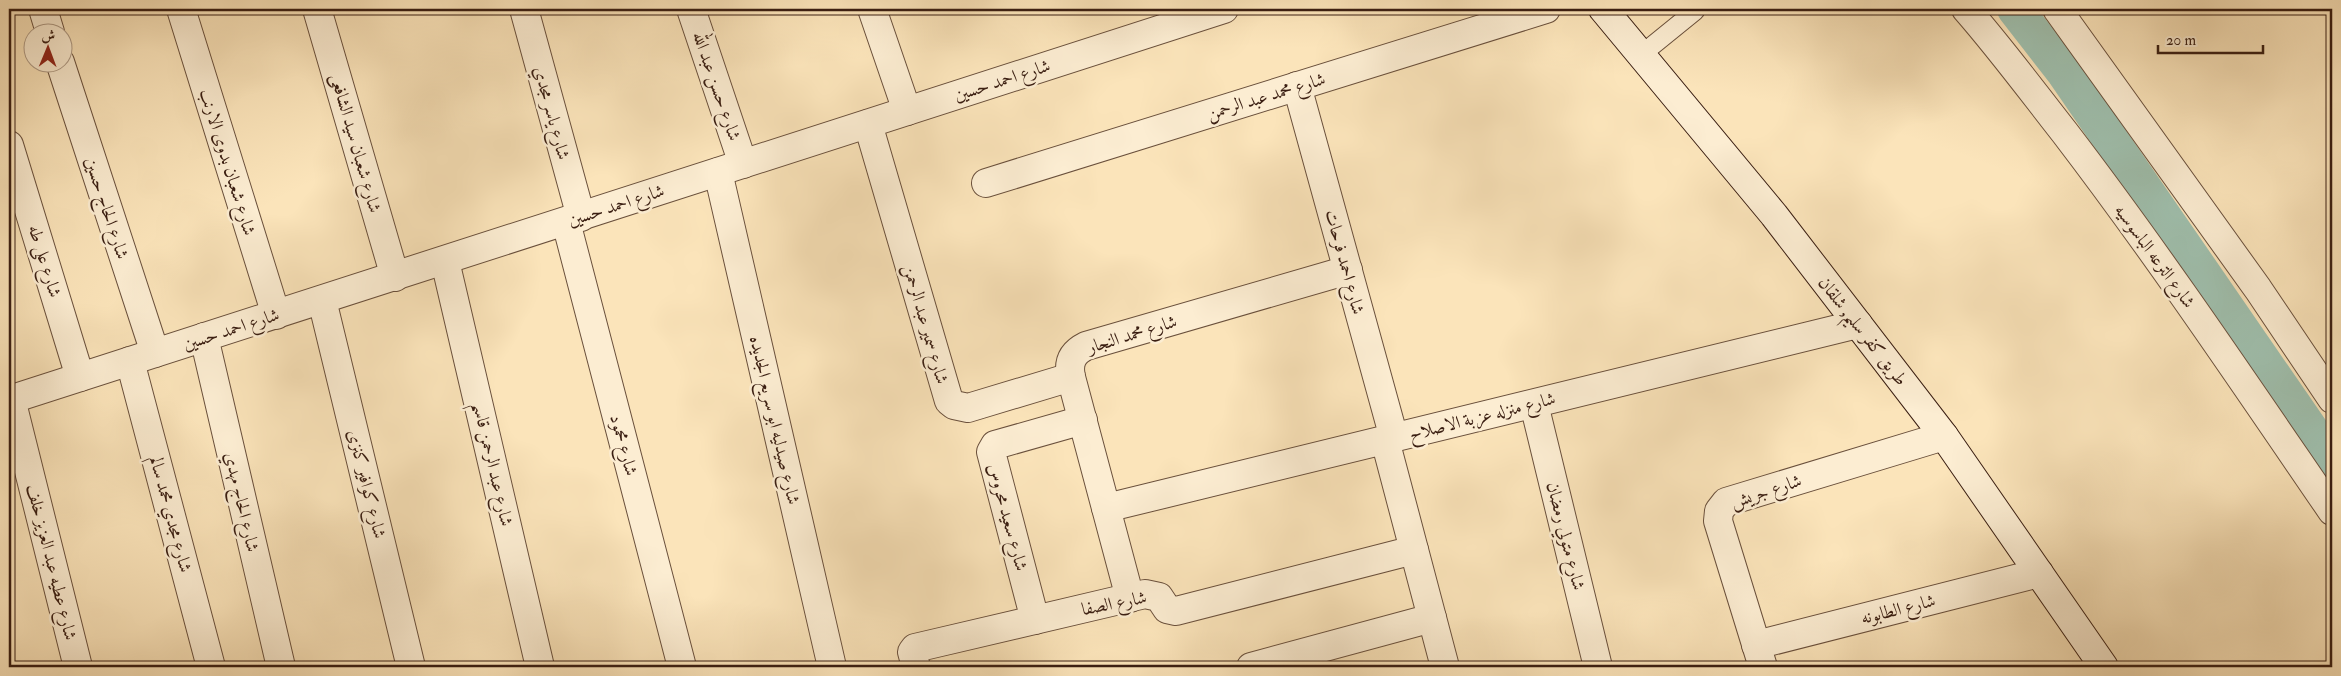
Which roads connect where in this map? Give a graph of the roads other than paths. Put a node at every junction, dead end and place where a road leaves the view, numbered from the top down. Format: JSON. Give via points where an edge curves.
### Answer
{"nodes":[{"id":1,"x":43,"y":9,"type":"edge"},
{"id":2,"x":181,"y":9,"type":"edge"},
{"id":3,"x":317,"y":9,"type":"edge"},
{"id":4,"x":524,"y":9,"type":"edge"},
{"id":5,"x":691,"y":9,"type":"edge"},
{"id":6,"x":872,"y":9,"type":"edge"},
{"id":7,"x":1224,"y":9,"type":"edge"},
{"id":8,"x":1546,"y":9,"type":"edge"},
{"id":9,"x":1603,"y":9,"type":"edge"},
{"id":10,"x":1966,"y":9,"type":"edge"},
{"id":11,"x":2057,"y":9,"type":"edge"},
{"id":12,"x":1695,"y":11,"type":"dead end"},
{"id":13,"x":47,"y":22,"type":"edge"},
{"id":14,"x":1642,"y":54,"type":"junction"},
{"id":15,"x":63,"y":72,"type":"edge"},
{"id":16,"x":1297,"y":86,"type":"junction"},
{"id":17,"x":907,"y":111,"type":"junction"},
{"id":18,"x":868,"y":124,"type":"junction"},
{"id":19,"x":9,"y":145,"type":"edge"},
{"id":20,"x":731,"y":168,"type":"junction"},
{"id":21,"x":986,"y":183,"type":"dead end"},
{"id":22,"x":573,"y":219,"type":"junction"},
{"id":23,"x":445,"y":260,"type":"junction"},
{"id":24,"x":1348,"y":270,"type":"junction"},
{"id":25,"x":395,"y":277,"type":"junction"},
{"id":26,"x":322,"y":300,"type":"junction"},
{"id":27,"x":276,"y":315,"type":"junction"},
{"id":28,"x":1858,"y":324,"type":"junction"},
{"id":29,"x":204,"y":337,"type":"junction"},
{"id":30,"x":143,"y":357,"type":"junction"},
{"id":31,"x":80,"y":377,"type":"junction"},
{"id":32,"x":1071,"y":377,"type":"junction"},
{"id":33,"x":10,"y":399,"type":"edge"},
{"id":34,"x":2332,"y":399,"type":"edge"},
{"id":35,"x":1534,"y":404,"type":"junction"},
{"id":36,"x":1083,"y":420,"type":"junction"},
{"id":37,"x":1944,"y":436,"type":"junction"},
{"id":38,"x":1389,"y":439,"type":"junction"},
{"id":39,"x":1106,"y":508,"type":"junction"},
{"id":40,"x":2332,"y":511,"type":"edge"},
{"id":41,"x":1414,"y":550,"type":"junction"},
{"id":42,"x":2039,"y":573,"type":"junction"},
{"id":43,"x":1130,"y":598,"type":"junction"},
{"id":44,"x":1432,"y":618,"type":"junction"},
{"id":45,"x":1035,"y":620,"type":"junction"},
{"id":46,"x":1340,"y":655,"type":"edge"},
{"id":47,"x":1759,"y":656,"type":"edge"},
{"id":48,"x":78,"y":667,"type":"edge"},
{"id":49,"x":211,"y":667,"type":"edge"},
{"id":50,"x":281,"y":667,"type":"edge"},
{"id":51,"x":411,"y":667,"type":"edge"},
{"id":52,"x":540,"y":667,"type":"edge"},
{"id":53,"x":682,"y":667,"type":"edge"},
{"id":54,"x":832,"y":667,"type":"edge"},
{"id":55,"x":916,"y":667,"type":"edge"},
{"id":56,"x":1251,"y":667,"type":"edge"},
{"id":57,"x":1445,"y":667,"type":"edge"},
{"id":58,"x":1598,"y":667,"type":"edge"},
{"id":59,"x":2104,"y":667,"type":"edge"}],
"edges":[{"from":1,"to":13,"type":"street"},
{"from":2,"to":27,"type":"street","name":"شارع شعبان بدوى الارنب"},
{"from":3,"to":25,"type":"street","name":"شارع شعبان سيد الشافعى"},
{"from":4,"to":22,"type":"street","name":"شارع ياسر مجدي"},
{"from":5,"to":20,"type":"street","name":"شارع حسن عبد الله"},
{"from":6,"to":17,"type":"street"},
{"from":7,"to":17,"type":"street","name":"شارع احمد حسين"},
{"from":8,"to":16,"type":"street","name":"شارع محمد عبد الرحمن"},
{"from":9,"to":14,"type":"street","name":"طريق كفر سليم, شلقان"},
{"from":10,"to":40,"type":"street","name":"شارع الترعه الباسوسيه","via":[[2107,188]]},
{"from":11,"to":34,"type":"street","via":[[2258,289]]},
{"from":12,"to":14,"type":"lane"},
{"from":14,"to":28,"type":"street","name":"طريق كفر سليم, شلقان"},
{"from":15,"to":30,"type":"street","name":"شارع الحاج حسين"},
{"from":16,"to":21,"type":"street","name":"شارع محمد عبد الرحمن"},
{"from":16,"to":24,"type":"street","name":"شارع احمد فرحات"},
{"from":17,"to":18,"type":"street","name":"شارع احمد حسين"},
{"from":18,"to":20,"type":"street","name":"شارع احمد حسين"},
{"from":18,"to":32,"type":"street","name":"شارع سمير عبد الرحمن","via":[[948,401],[968,408]]},
{"from":19,"to":31,"type":"street","name":"شارع على طه"},
{"from":20,"to":22,"type":"street","name":"شارع احمد حسين"},
{"from":20,"to":54,"type":"street","name":"شارع صيدليه ابو سريع الجديده"},
{"from":22,"to":23,"type":"street","name":"شارع احمد حسين"},
{"from":22,"to":53,"type":"street","name":"شارع محمود"},
{"from":23,"to":25,"type":"street","name":"شارع احمد حسين"},
{"from":23,"to":52,"type":"street","name":"شارع عبد الرحمن قاسم"},
{"from":24,"to":32,"type":"street","name":"شارع محمد النجار","via":[[1086,346],[1070,362]]},
{"from":24,"to":38,"type":"street","name":"شارع احمد فرحات"},
{"from":25,"to":26,"type":"street","name":"شارع احمد حسين"},
{"from":26,"to":27,"type":"street","name":"شارع احمد حسين"},
{"from":26,"to":51,"type":"street","name":"شارع كوافير كنزى"},
{"from":27,"to":29,"type":"street","name":"شارع احمد حسين"},
{"from":28,"to":35,"type":"street","name":"شارع منزله عزبة الاصلاح"},
{"from":28,"to":37,"type":"street","name":"طريق كفر سليم, شلقان"},
{"from":29,"to":30,"type":"street","name":"شارع احمد حسين"},
{"from":29,"to":50,"type":"street","name":"شارع الحاج مهدي"},
{"from":30,"to":31,"type":"street","name":"شارع احمد حسين"},
{"from":30,"to":49,"type":"street","name":"شارع مجدي محمد سالم"},
{"from":31,"to":33,"type":"street","name":"شارع احمد حسين"},
{"from":32,"to":36,"type":"street","name":"شارع محمد النجار"},
{"from":33,"to":48,"type":"street","name":"شارع عطيه عبد العزيز خلف"},
{"from":35,"to":38,"type":"street","name":"شارع منزله عزبة الاصلاح"},
{"from":35,"to":58,"type":"street","name":"شارع متولي رمضان"},
{"from":36,"to":39,"type":"street","name":"شارع محمد النجار"},
{"from":36,"to":45,"type":"street","name":"شارع سعيد محروس","via":[[995,444],[991,452]]},
{"from":37,"to":42,"type":"street","name":"طريق كفر سليم, شلقان"},
{"from":37,"to":47,"type":"street","name":"شارع جريش","via":[[1726,502],[1722,506],[1718,521]]},
{"from":38,"to":39,"type":"street","name":"شارع منزله عزبة الاصلاح"},
{"from":38,"to":41,"type":"street","name":"شارع احمد فرحات"},
{"from":39,"to":43,"type":"street","name":"شارع محمد النجار"},
{"from":41,"to":43,"type":"street","name":"شارع الصفا","via":[[1176,611],[1167,608],[1154,595]]},
{"from":41,"to":44,"type":"street","name":"شارع احمد فرحات"},
{"from":42,"to":47,"type":"street","name":"شارع الطابونه"},
{"from":42,"to":59,"type":"street","name":"طريق كفر سليم, شلقان"},
{"from":43,"to":45,"type":"street","name":"شارع الصفا"},
{"from":44,"to":46,"type":"street"},
{"from":44,"to":57,"type":"street","name":"شارع احمد فرحات"},
{"from":45,"to":55,"type":"street","name":"شارع الصفا","via":[[915,648],[912,652]]},
{"from":46,"to":56,"type":"street"}]}
